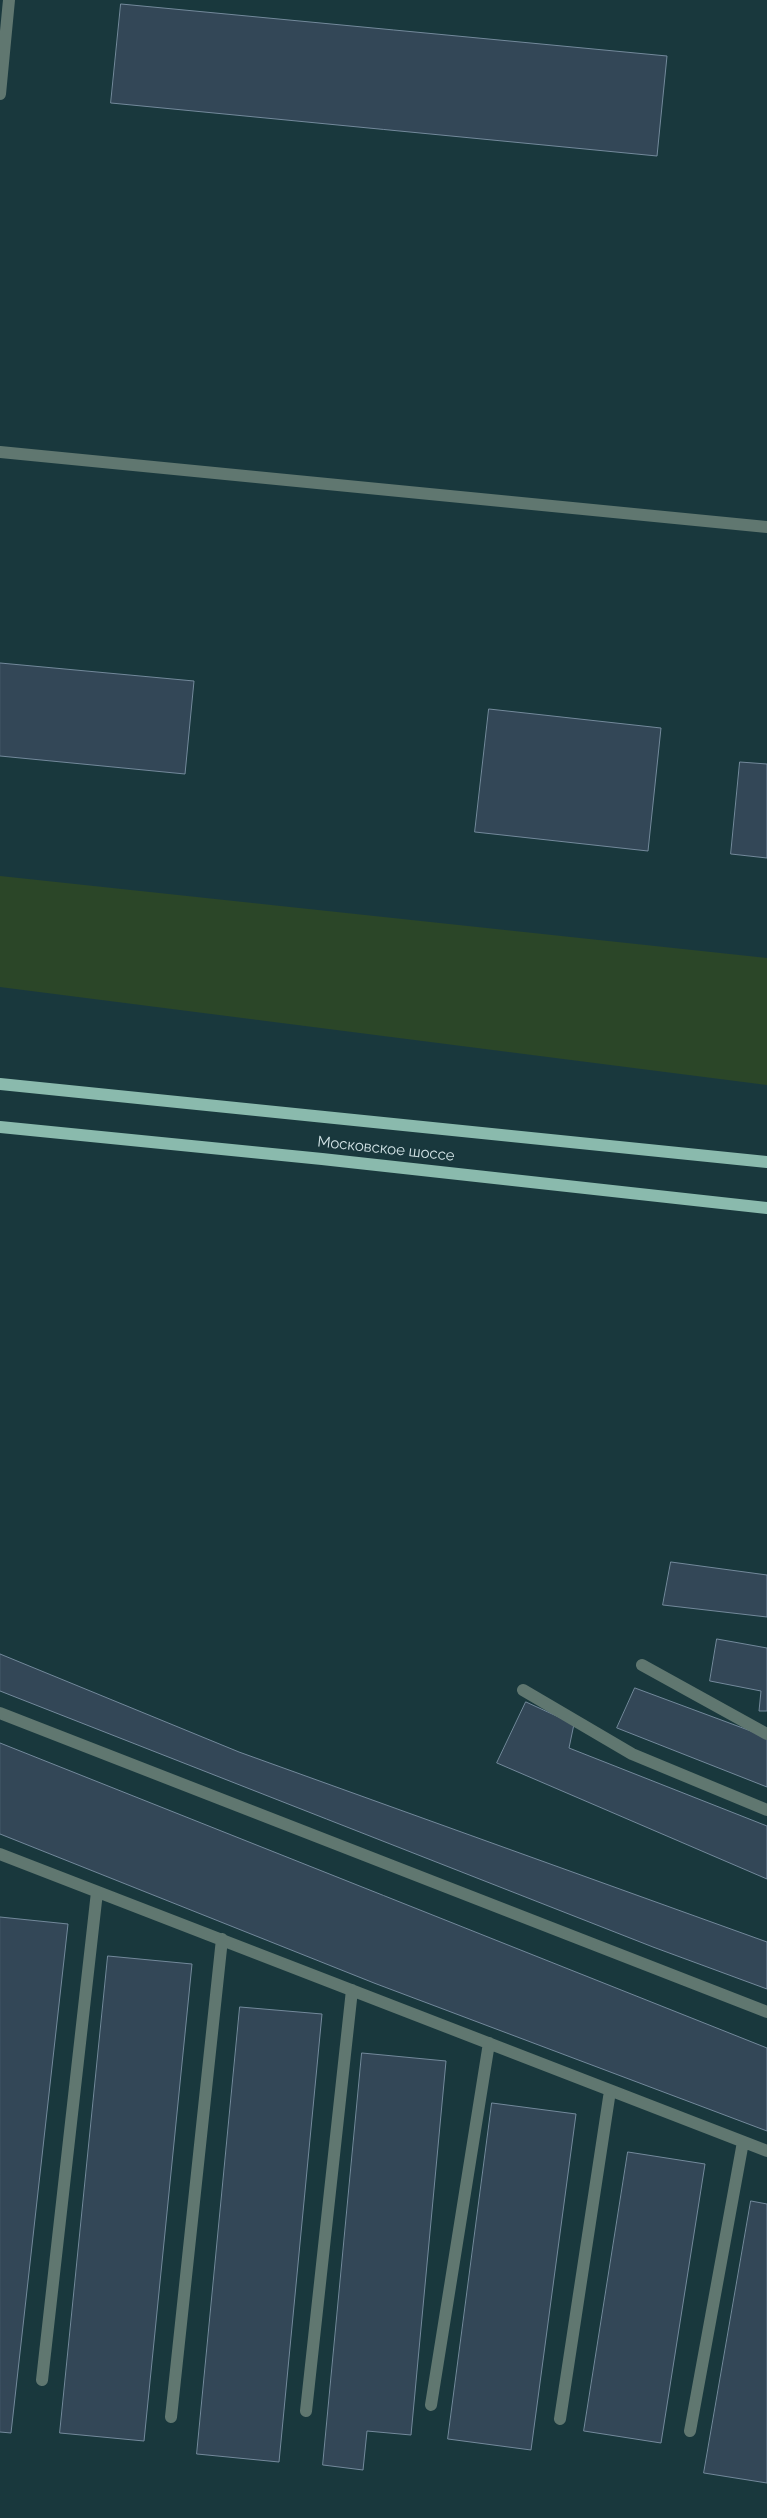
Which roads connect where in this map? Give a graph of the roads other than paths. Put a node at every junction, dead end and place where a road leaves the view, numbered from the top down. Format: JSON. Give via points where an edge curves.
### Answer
{"nodes":[{"id":1,"x":9,"y":0,"type":"edge"},
{"id":2,"x":0,"y":94,"type":"edge"},
{"id":3,"x":0,"y":452,"type":"edge"},
{"id":4,"x":767,"y":527,"type":"edge"},
{"id":5,"x":0,"y":1084,"type":"edge"},
{"id":6,"x":0,"y":1127,"type":"edge"},
{"id":7,"x":767,"y":1162,"type":"edge"},
{"id":8,"x":767,"y":1208,"type":"edge"},
{"id":9,"x":642,"y":1665,"type":"dead end"},
{"id":10,"x":523,"y":1690,"type":"dead end"},
{"id":11,"x":0,"y":1713,"type":"edge"},
{"id":12,"x":767,"y":1734,"type":"edge"},
{"id":13,"x":767,"y":1810,"type":"edge"},
{"id":14,"x":0,"y":1854,"type":"edge"},
{"id":15,"x":97,"y":1892,"type":"junction"},
{"id":16,"x":222,"y":1939,"type":"junction"},
{"id":17,"x":352,"y":1990,"type":"junction"},
{"id":18,"x":767,"y":2012,"type":"edge"},
{"id":19,"x":489,"y":2044,"type":"junction"},
{"id":20,"x":610,"y":2091,"type":"junction"},
{"id":21,"x":743,"y":2142,"type":"junction"},
{"id":22,"x":767,"y":2151,"type":"edge"},
{"id":23,"x":42,"y":2380,"type":"dead end"},
{"id":24,"x":431,"y":2405,"type":"dead end"},
{"id":25,"x":306,"y":2411,"type":"dead end"},
{"id":26,"x":171,"y":2417,"type":"dead end"},
{"id":27,"x":560,"y":2419,"type":"dead end"},
{"id":28,"x":690,"y":2431,"type":"dead end"}],
"edges":[{"from":1,"to":2,"type":"lane"},
{"from":3,"to":4,"type":"lane"},
{"from":5,"to":7,"type":"main road","name":"Московское шоссе"},
{"from":6,"to":8,"type":"main road","name":"Московское шоссе","via":[[322,1158]]},
{"from":9,"to":12,"type":"lane"},
{"from":10,"to":13,"type":"lane","via":[[632,1754]]},
{"from":11,"to":18,"type":"lane"},
{"from":14,"to":15,"type":"lane"},
{"from":15,"to":16,"type":"lane"},
{"from":15,"to":23,"type":"lane"},
{"from":16,"to":17,"type":"lane"},
{"from":16,"to":26,"type":"lane"},
{"from":17,"to":19,"type":"lane"},
{"from":17,"to":25,"type":"lane"},
{"from":19,"to":20,"type":"lane"},
{"from":19,"to":24,"type":"lane"},
{"from":20,"to":21,"type":"lane"},
{"from":20,"to":27,"type":"lane"},
{"from":21,"to":22,"type":"lane"},
{"from":21,"to":28,"type":"lane"}]}
